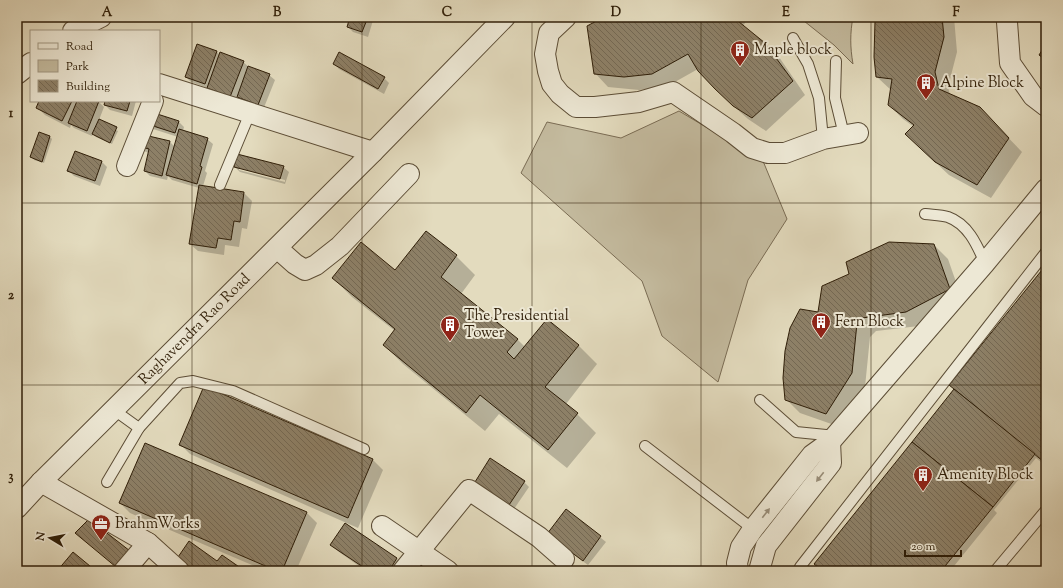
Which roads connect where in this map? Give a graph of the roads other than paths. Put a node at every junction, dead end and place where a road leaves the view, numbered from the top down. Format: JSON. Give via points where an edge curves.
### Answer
{"nodes":[{"id":1,"x":101,"y":17,"type":"edge"},
{"id":2,"x":505,"y":17,"type":"edge"},
{"id":3,"x":566,"y":17,"type":"edge"},
{"id":4,"x":1006,"y":17,"type":"edge"},
{"id":5,"x":75,"y":30,"type":"edge"},
{"id":6,"x":793,"y":38,"type":"dead end"},
{"id":7,"x":836,"y":61,"type":"dead end"},
{"id":8,"x":30,"y":64,"type":"edge"},
{"id":9,"x":17,"y":74,"type":"edge"},
{"id":10,"x":160,"y":90,"type":"edge"},
{"id":11,"x":153,"y":102,"type":"edge"},
{"id":12,"x":1046,"y":106,"type":"edge"},
{"id":13,"x":250,"y":113,"type":"junction"},
{"id":14,"x":851,"y":134,"type":"joint"},
{"id":15,"x":823,"y":139,"type":"junction"},
{"id":16,"x":373,"y":152,"type":"junction"},
{"id":17,"x":127,"y":166,"type":"dead end"},
{"id":18,"x":409,"y":174,"type":"dead end"},
{"id":19,"x":220,"y":185,"type":"dead end"},
{"id":20,"x":1046,"y":189,"type":"edge"},
{"id":21,"x":925,"y":214,"type":"dead end"},
{"id":22,"x":277,"y":248,"type":"junction"},
{"id":23,"x":1046,"y":252,"type":"edge"},
{"id":24,"x":985,"y":263,"type":"junction"},
{"id":25,"x":760,"y":400,"type":"dead end"},
{"id":26,"x":114,"y":410,"type":"junction"},
{"id":27,"x":139,"y":428,"type":"junction"},
{"id":28,"x":833,"y":439,"type":"junction"},
{"id":29,"x":645,"y":446,"type":"dead end"},
{"id":30,"x":364,"y":449,"type":"dead end"},
{"id":31,"x":41,"y":482,"type":"junction"},
{"id":32,"x":107,"y":482,"type":"dead end"},
{"id":33,"x":17,"y":508,"type":"edge"},
{"id":34,"x":1046,"y":510,"type":"edge"},
{"id":35,"x":382,"y":526,"type":"dead end"},
{"id":36,"x":753,"y":529,"type":"junction"},
{"id":37,"x":148,"y":542,"type":"junction"},
{"id":38,"x":420,"y":551,"type":"junction"},
{"id":39,"x":564,"y":559,"type":"dead end"},
{"id":40,"x":124,"y":571,"type":"edge"},
{"id":41,"x":179,"y":571,"type":"edge"},
{"id":42,"x":403,"y":571,"type":"edge"},
{"id":43,"x":448,"y":571,"type":"edge"},
{"id":44,"x":738,"y":571,"type":"edge"},
{"id":45,"x":759,"y":571,"type":"edge"},
{"id":46,"x":805,"y":571,"type":"edge"},
{"id":47,"x":995,"y":571,"type":"edge"}],
"edges":[{"from":1,"to":5,"type":"street"},
{"from":2,"to":16,"type":"street","name":"Raghavendra Rao Road"},
{"from":3,"to":15,"type":"street","via":[[549,33],[545,54],[552,84],[576,107],[639,102],[673,92],[752,148],[768,153],[785,153]]},
{"from":4,"to":12,"type":"street","via":[[1010,62],[1033,96]]},
{"from":6,"to":15,"type":"lane","via":[[808,64],[819,98]]},
{"from":7,"to":14,"type":"lane","via":[[835,98]]},
{"from":8,"to":9,"type":"street"},
{"from":10,"to":13,"type":"street"},
{"from":11,"to":17,"type":"street"},
{"from":13,"to":16,"type":"street"},
{"from":13,"to":19,"type":"lane"},
{"from":14,"to":15,"type":"street"},
{"from":16,"to":22,"type":"street","name":"Raghavendra Rao Road"},
{"from":18,"to":22,"type":"street","via":[[340,246],[316,265],[305,270]]},
{"from":20,"to":24,"type":"street"},
{"from":21,"to":24,"type":"lane","via":[[947,217],[960,223],[975,242]]},
{"from":22,"to":26,"type":"street","name":"Raghavendra Rao Road"},
{"from":23,"to":46,"type":"lane","via":[[800,567]]},
{"from":24,"to":28,"type":"street"},
{"from":25,"to":28,"type":"lane","via":[[796,432]]},
{"from":26,"to":27,"type":"lane"},
{"from":26,"to":31,"type":"street","name":"Raghavendra Rao Road"},
{"from":27,"to":30,"type":"lane","via":[[180,382],[193,381],[233,391]]},
{"from":27,"to":32,"type":"lane"},
{"from":36,"to":28,"type":"street","one_way":true,"via":[[812,455]]},
{"from":28,"to":45,"type":"street","one_way":true,"via":[[831,463],[766,546]]},
{"from":29,"to":36,"type":"lane"},
{"from":31,"to":33,"type":"street","name":"Raghavendra Rao Road"},
{"from":31,"to":37,"type":"street"},
{"from":34,"to":47,"type":"lane"},
{"from":35,"to":38,"type":"street"},
{"from":36,"to":44,"type":"street","via":[[741,547]]},
{"from":37,"to":40,"type":"street"},
{"from":37,"to":41,"type":"street"},
{"from":38,"to":39,"type":"street","via":[[469,490],[539,537]]},
{"from":38,"to":42,"type":"street"},
{"from":38,"to":43,"type":"street"}]}
